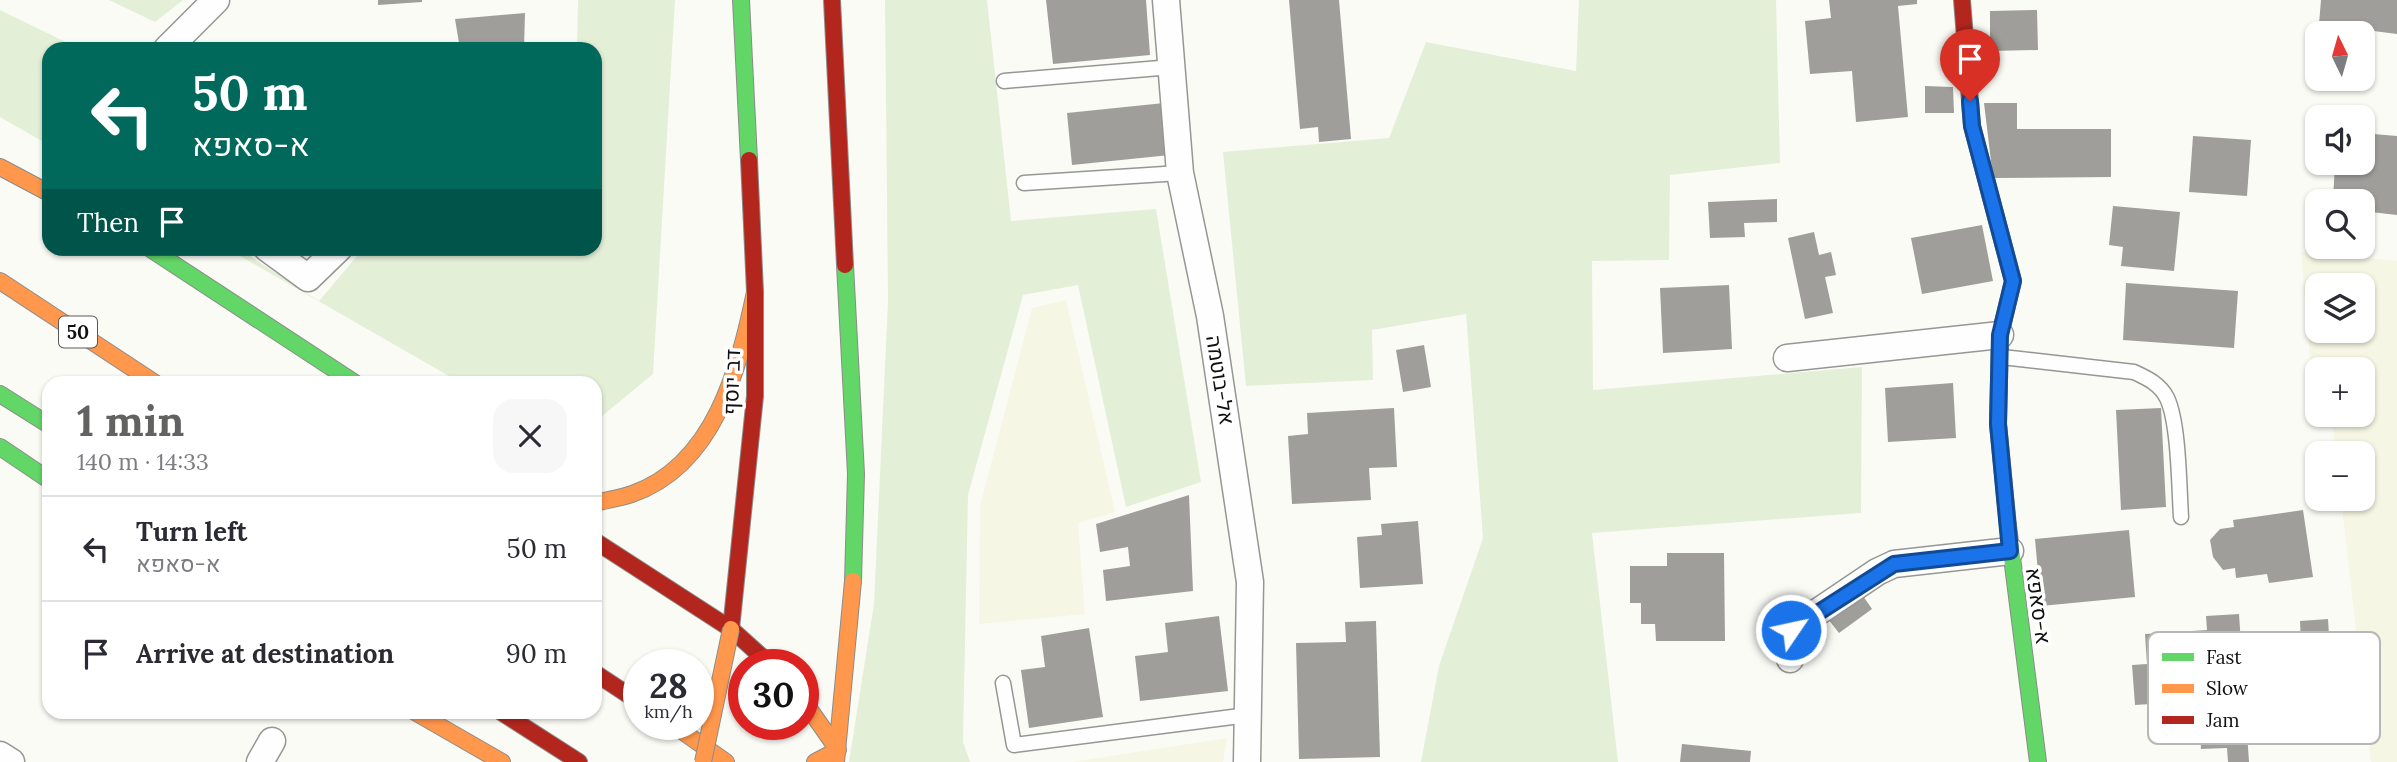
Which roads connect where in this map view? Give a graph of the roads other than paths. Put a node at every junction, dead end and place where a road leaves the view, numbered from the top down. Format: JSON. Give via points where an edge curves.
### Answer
{"nodes":[{"id":1,"x":216,"y":0,"type":"edge"},
{"id":2,"x":741,"y":0,"type":"edge"},
{"id":3,"x":832,"y":0,"type":"edge"},
{"id":4,"x":1166,"y":0,"type":"edge"},
{"id":5,"x":1962,"y":0,"type":"edge"},
{"id":6,"x":174,"y":42,"type":"edge"},
{"id":7,"x":1172,"y":67,"type":"junction"},
{"id":8,"x":1004,"y":81,"type":"dead end"},
{"id":9,"x":0,"y":167,"type":"edge"},
{"id":10,"x":1180,"y":173,"type":"junction"},
{"id":11,"x":1024,"y":183,"type":"dead end"},
{"id":12,"x":42,"y":189,"type":"edge"},
{"id":13,"x":161,"y":256,"type":"edge"},
{"id":14,"x":278,"y":256,"type":"edge"},
{"id":15,"x":331,"y":256,"type":"edge"},
{"id":16,"x":0,"y":281,"type":"edge"},
{"id":17,"x":755,"y":292,"type":"junction"},
{"id":18,"x":1999,"y":346,"type":"junction"},
{"id":19,"x":1787,"y":358,"type":"dead end"},
{"id":20,"x":144,"y":376,"type":"edge"},
{"id":21,"x":344,"y":376,"type":"edge"},
{"id":22,"x":0,"y":394,"type":"edge"},
{"id":23,"x":42,"y":421,"type":"edge"},
{"id":24,"x":0,"y":447,"type":"edge"},
{"id":25,"x":42,"y":475,"type":"edge"},
{"id":26,"x":602,"y":502,"type":"edge"},
{"id":27,"x":2181,"y":517,"type":"dead end"},
{"id":28,"x":602,"y":545,"type":"edge"},
{"id":29,"x":2010,"y":551,"type":"junction"},
{"id":30,"x":731,"y":629,"type":"junction"},
{"id":31,"x":753,"y":649,"type":"edge"},
{"id":32,"x":1790,"y":659,"type":"dead end"},
{"id":33,"x":602,"y":678,"type":"edge"},
{"id":34,"x":1003,"y":683,"type":"dead end"},
{"id":35,"x":623,"y":691,"type":"edge"},
{"id":36,"x":1248,"y":715,"type":"junction"},
{"id":37,"x":415,"y":719,"type":"edge"},
{"id":38,"x":427,"y":719,"type":"edge"},
{"id":39,"x":512,"y":719,"type":"edge"},
{"id":40,"x":819,"y":726,"type":"edge"},
{"id":41,"x":695,"y":740,"type":"edge"},
{"id":42,"x":434,"y":742,"type":"dead end"},
{"id":43,"x":0,"y":755,"type":"edge"},
{"id":44,"x":837,"y":756,"type":"edge"},
{"id":45,"x":11,"y":762,"type":"edge"},
{"id":46,"x":502,"y":762,"type":"edge"},
{"id":47,"x":579,"y":762,"type":"edge"},
{"id":48,"x":704,"y":762,"type":"edge"},
{"id":49,"x":726,"y":762,"type":"edge"},
{"id":50,"x":815,"y":762,"type":"edge"},
{"id":51,"x":1247,"y":762,"type":"edge"},
{"id":52,"x":2038,"y":762,"type":"edge"}],
"edges":[{"from":1,"to":6,"type":"street"},
{"from":2,"to":17,"type":"main road","name":"דב יוסף"},
{"from":3,"to":44,"type":"main road","via":[[856,474],[848,664]]},
{"from":4,"to":7,"type":"street","name":"אל-בוטמה"},
{"from":5,"to":18,"type":"main road","name":"א-סאפא","via":[[1972,126],[2013,281]]},
{"from":7,"to":8,"type":"lane"},
{"from":7,"to":10,"type":"street","name":"אל-בוטמה"},
{"from":9,"to":12,"type":"main road"},
{"from":10,"to":11,"type":"lane"},
{"from":10,"to":36,"type":"street","name":"אל-בוטמה","via":[[1210,316],[1250,582]]},
{"from":13,"to":21,"type":"main road"},
{"from":14,"to":15,"type":"street","via":[[308,278]]},
{"from":16,"to":20,"type":"main road","number":"50"},
{"from":17,"to":26,"type":"main road","via":[[733,384],[696,447],[653,482]]},
{"from":17,"to":30,"type":"main road","name":"דב יוסף","via":[[755,396]]},
{"from":18,"to":19,"type":"street"},
{"from":18,"to":27,"type":"lane","via":[[2134,372],[2153,382],[2167,398],[2173,419]]},
{"from":18,"to":29,"type":"main road","name":"א-סאפא","via":[[1998,424]]},
{"from":22,"to":23,"type":"main road"},
{"from":24,"to":25,"type":"main road"},
{"from":28,"to":30,"type":"main road"},
{"from":29,"to":32,"type":"street","via":[[1894,564],[1877,572],[1791,630]]},
{"from":29,"to":52,"type":"main road","name":"א-סאפא"},
{"from":30,"to":31,"type":"main road"},
{"from":30,"to":48,"type":"main road","name":"דב יוסף","bridge":true},
{"from":33,"to":35,"type":"main road"},
{"from":34,"to":36,"type":"lane","via":[[1014,745]]},
{"from":36,"to":51,"type":"street","name":"אל-בוטמה"},
{"from":37,"to":42,"type":"main road"},
{"from":38,"to":46,"type":"main road"},
{"from":39,"to":47,"type":"main road"},
{"from":40,"to":44,"type":"main road"},
{"from":41,"to":49,"type":"main road"},
{"from":43,"to":45,"type":"street"},
{"from":44,"to":50,"type":"main road"}]}
